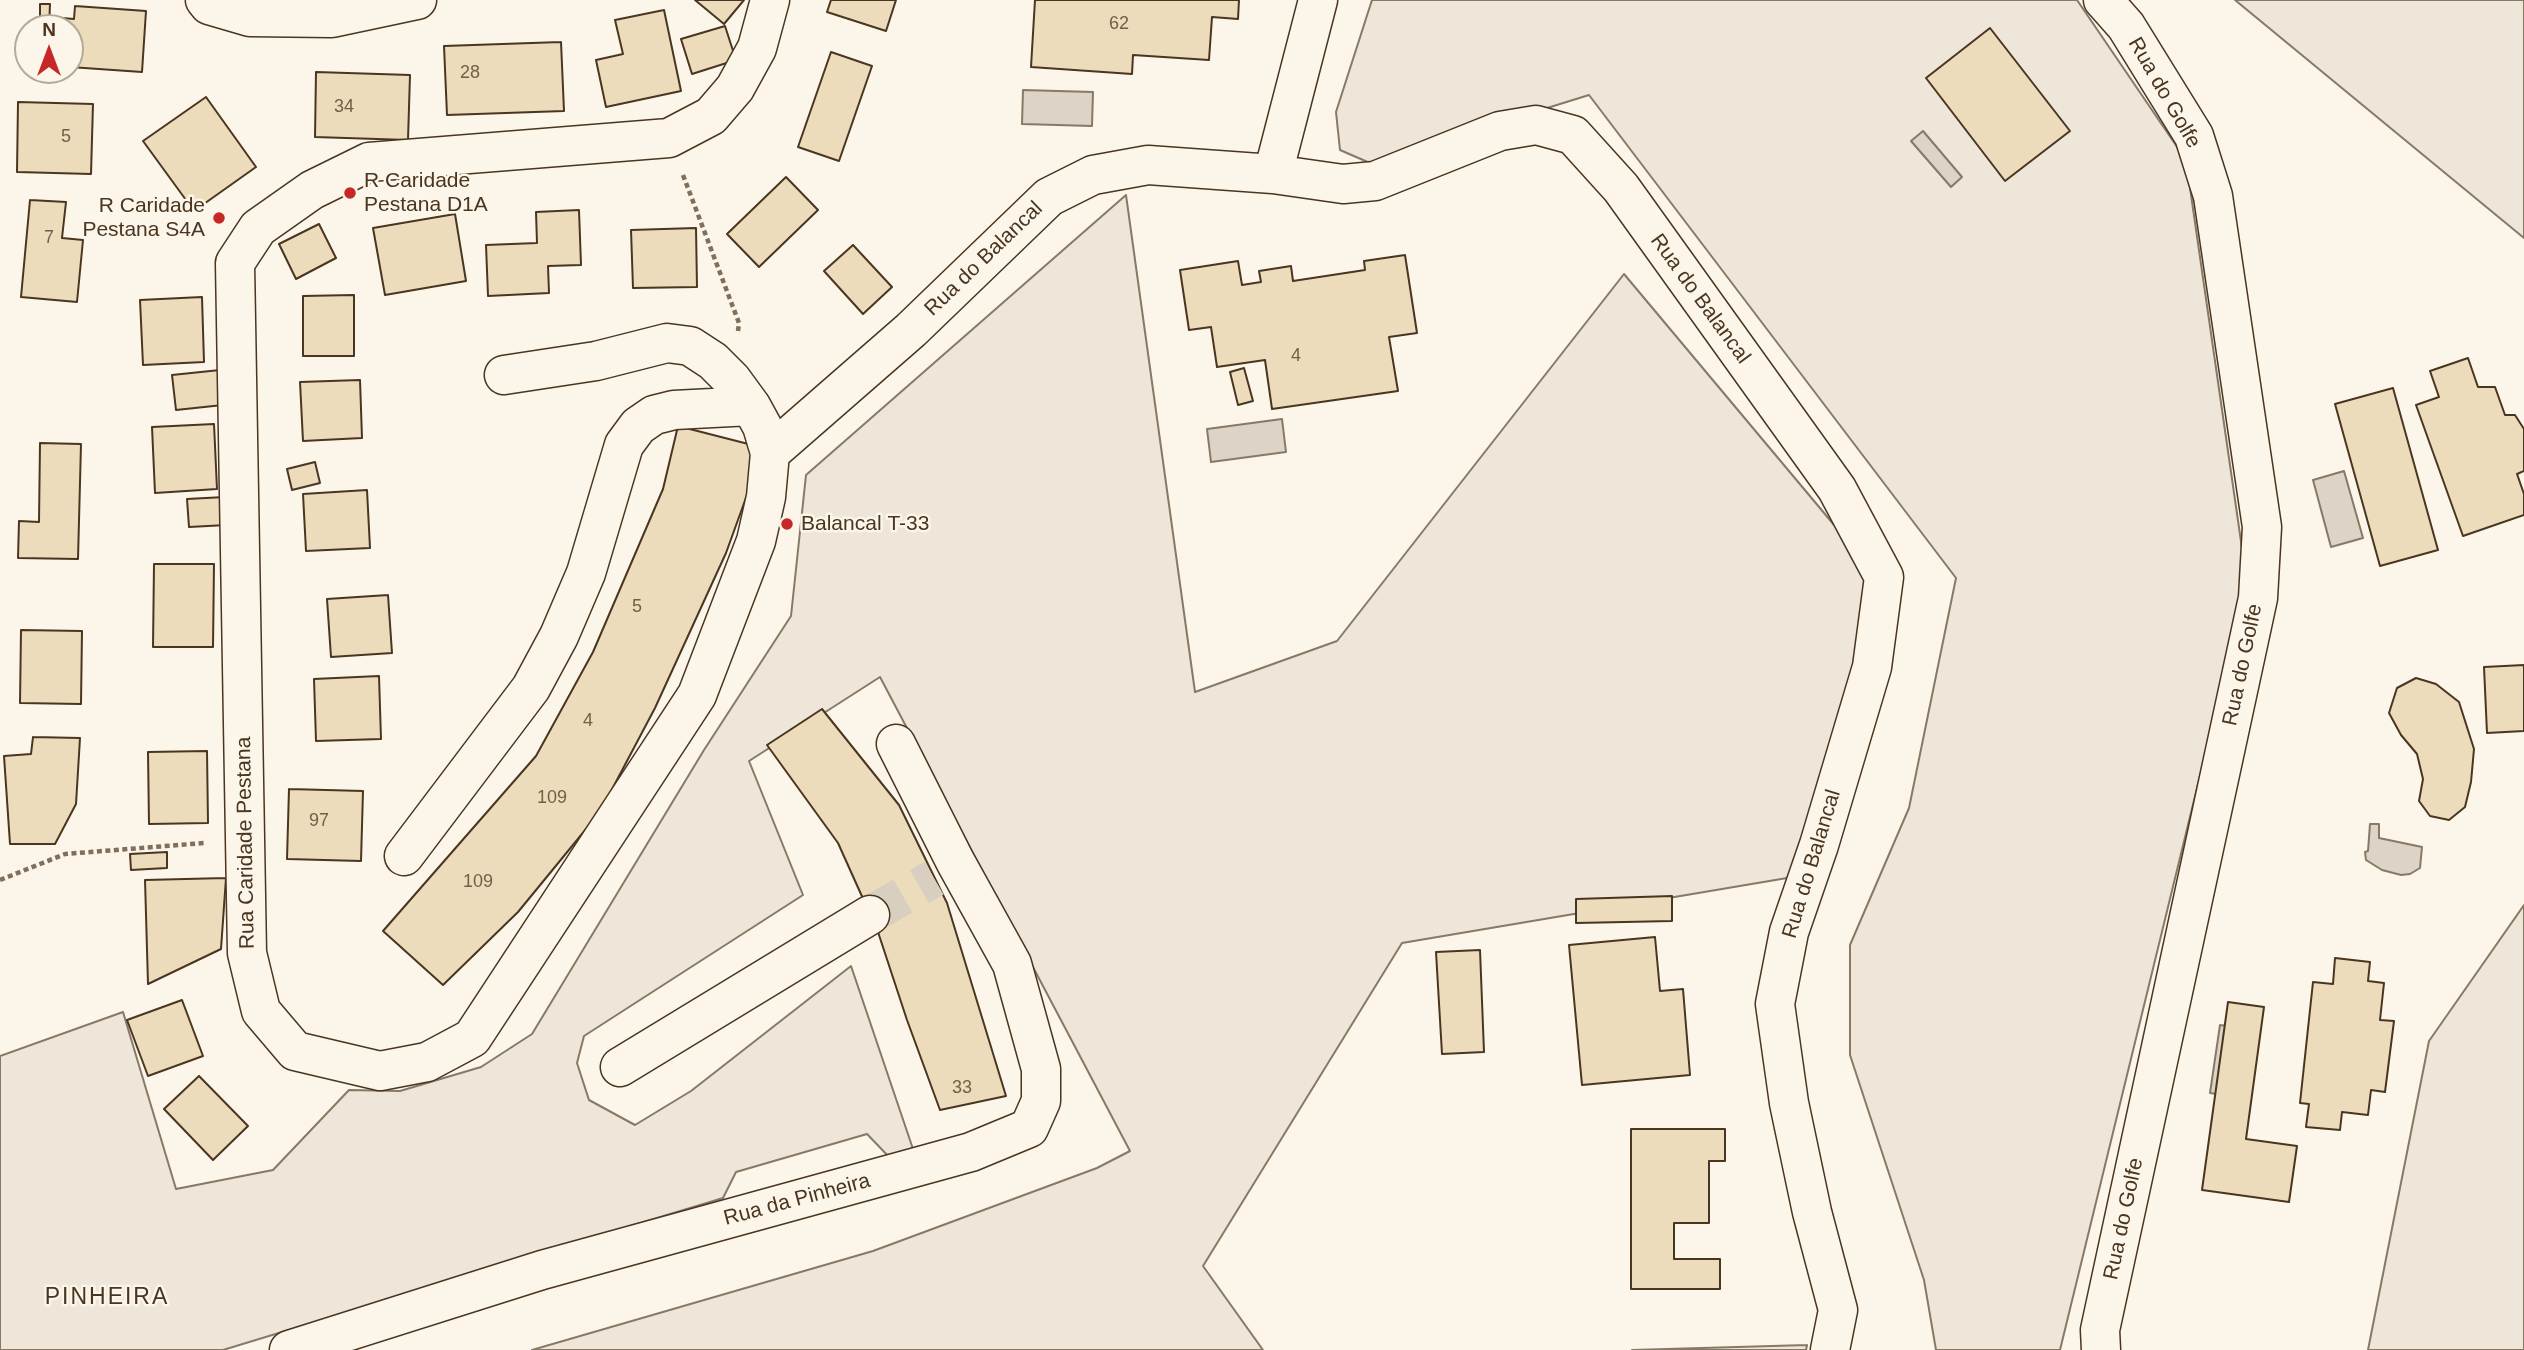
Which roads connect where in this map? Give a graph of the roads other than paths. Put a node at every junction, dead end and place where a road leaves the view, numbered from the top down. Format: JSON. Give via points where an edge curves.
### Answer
{"nodes":[{"id":1,"x":205,"y":0,"type":"edge"},
{"id":2,"x":417,"y":0,"type":"edge"},
{"id":3,"x":770,"y":0,"type":"edge"},
{"id":4,"x":1318,"y":0,"type":"edge"},
{"id":5,"x":2103,"y":0,"type":"edge"},
{"id":6,"x":1273,"y":174,"type":"junction"},
{"id":7,"x":504,"y":375,"type":"dead end"},
{"id":8,"x":742,"y":393,"type":"junction"},
{"id":9,"x":770,"y":453,"type":"junction"},
{"id":10,"x":896,"y":744,"type":"dead end"},
{"id":11,"x":404,"y":856,"type":"dead end"},
{"id":12,"x":870,"y":915,"type":"tunnel mouth"},
{"id":13,"x":620,"y":1067,"type":"dead end"},
{"id":14,"x":289,"y":1350,"type":"edge"},
{"id":15,"x":1830,"y":1350,"type":"edge"},
{"id":16,"x":2101,"y":1350,"type":"edge"}],
"edges":[{"from":1,"to":2,"type":"street","via":[[250,17],[319,18]]},
{"from":3,"to":9,"type":"street","name":"Rua Caridade Pestana","via":[[757,48],[735,88],[711,116],[669,138],[369,162],[312,190],[258,228],[235,263],[247,953],[261,1011],[295,1051],[380,1071],[427,1062],[472,1038],[697,695],[755,541]]},
{"from":4,"to":6,"type":"street"},
{"from":5,"to":16,"type":"street","name":"Rua do Golfe","via":[[2126,26],[2193,136],[2213,196],[2262,527],[2258,598],[2100,1330]]},
{"from":6,"to":9,"type":"street","name":"Rua do Balancal","via":[[1148,165],[1093,175],[1049,197],[911,330]]},
{"from":6,"to":15,"type":"street","name":"Rua do Balancal","via":[[1343,184],[1375,181],[1500,131],[1536,125],[1573,135],[1620,188],[1837,489],[1884,577],[1872,667],[1789,932],[1775,1004],[1789,1103],[1838,1310]]},
{"from":7,"to":8,"type":"street","name":"Rua Caridade Pestana","via":[[596,361],[667,343],[690,346],[713,361]]},
{"from":8,"to":9,"type":"street","name":"Rua Caridade Pestana","via":[[762,426]]},
{"from":8,"to":11,"type":"street","via":[[654,415],[638,426],[624,445],[586,573],[559,636],[531,688]]},
{"from":10,"to":14,"type":"street","name":"Rua da Pinheira","via":[[945,870],[1012,964],[1041,1069],[1041,1101],[1029,1128],[971,1152],[542,1270]]},
{"from":12,"to":13,"type":"street"}]}
